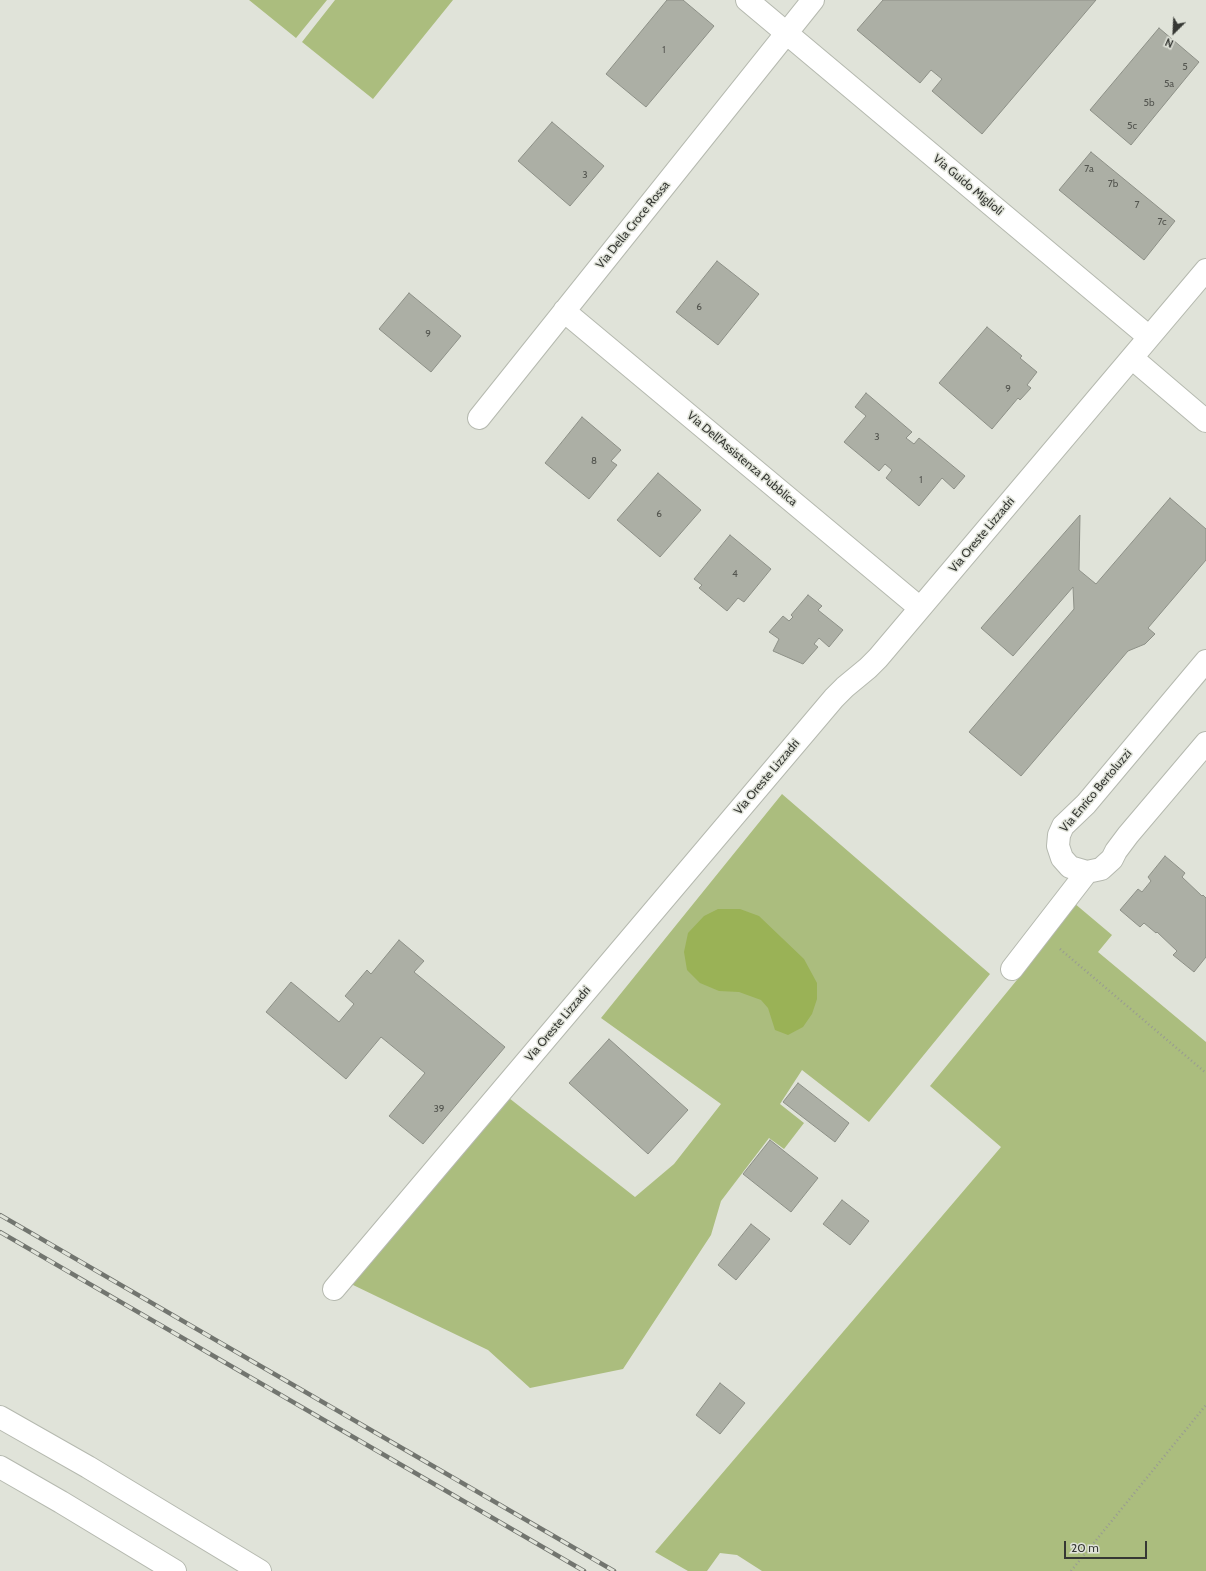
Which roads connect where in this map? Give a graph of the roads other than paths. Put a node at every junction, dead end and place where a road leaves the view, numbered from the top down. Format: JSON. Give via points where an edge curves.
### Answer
{"nodes":[{"id":1,"x":747,"y":0,"type":"edge"},
{"id":2,"x":813,"y":0,"type":"edge"},
{"id":3,"x":786,"y":32,"type":"junction"},
{"id":4,"x":1206,"y":270,"type":"edge"},
{"id":5,"x":564,"y":311,"type":"junction"},
{"id":6,"x":1149,"y":337,"type":"junction"},
{"id":7,"x":1132,"y":358,"type":"junction"},
{"id":8,"x":479,"y":418,"type":"dead end"},
{"id":9,"x":1206,"y":421,"type":"edge"},
{"id":10,"x":920,"y":608,"type":"junction"},
{"id":11,"x":1206,"y":661,"type":"edge"},
{"id":12,"x":1206,"y":743,"type":"edge"},
{"id":13,"x":1087,"y":872,"type":"junction"},
{"id":14,"x":1012,"y":969,"type":"dead end"},
{"id":15,"x":334,"y":1289,"type":"dead end"},
{"id":16,"x":0,"y":1417,"type":"edge"},
{"id":17,"x":0,"y":1467,"type":"edge"},
{"id":18,"x":175,"y":1571,"type":"edge"},
{"id":19,"x":260,"y":1571,"type":"edge"}],
"edges":[{"from":1,"to":3,"type":"main road","name":"Via Guido Miglioli"},
{"from":2,"to":3,"type":"main road","name":"Via Della Croce Rossa"},
{"from":3,"to":5,"type":"main road","name":"Via Della Croce Rossa"},
{"from":3,"to":6,"type":"main road","name":"Via Guido Miglioli"},
{"from":4,"to":6,"type":"main road","name":"Via Oreste Lizzadri"},
{"from":5,"to":8,"type":"main road","name":"Via Della Croce Rossa"},
{"from":5,"to":10,"type":"main road","name":"Via Dell'Assistenza Pubblica"},
{"from":6,"to":7,"type":"main road","name":"Via Oreste Lizzadri"},
{"from":7,"to":9,"type":"main road"},
{"from":7,"to":10,"type":"main road","name":"Via Oreste Lizzadri"},
{"from":10,"to":15,"type":"main road","name":"Via Oreste Lizzadri","via":[[873,663],[834,698]]},
{"from":11,"to":13,"type":"main road","name":"Via Enrico Bertoluzzi","via":[[1086,804],[1063,826],[1058,846],[1062,858],[1070,867]]},
{"from":12,"to":13,"type":"main road","via":[[1128,835],[1112,859],[1101,869]]},
{"from":13,"to":14,"type":"main road"},
{"from":16,"to":19,"type":"main road"},
{"from":17,"to":18,"type":"main road"}]}
